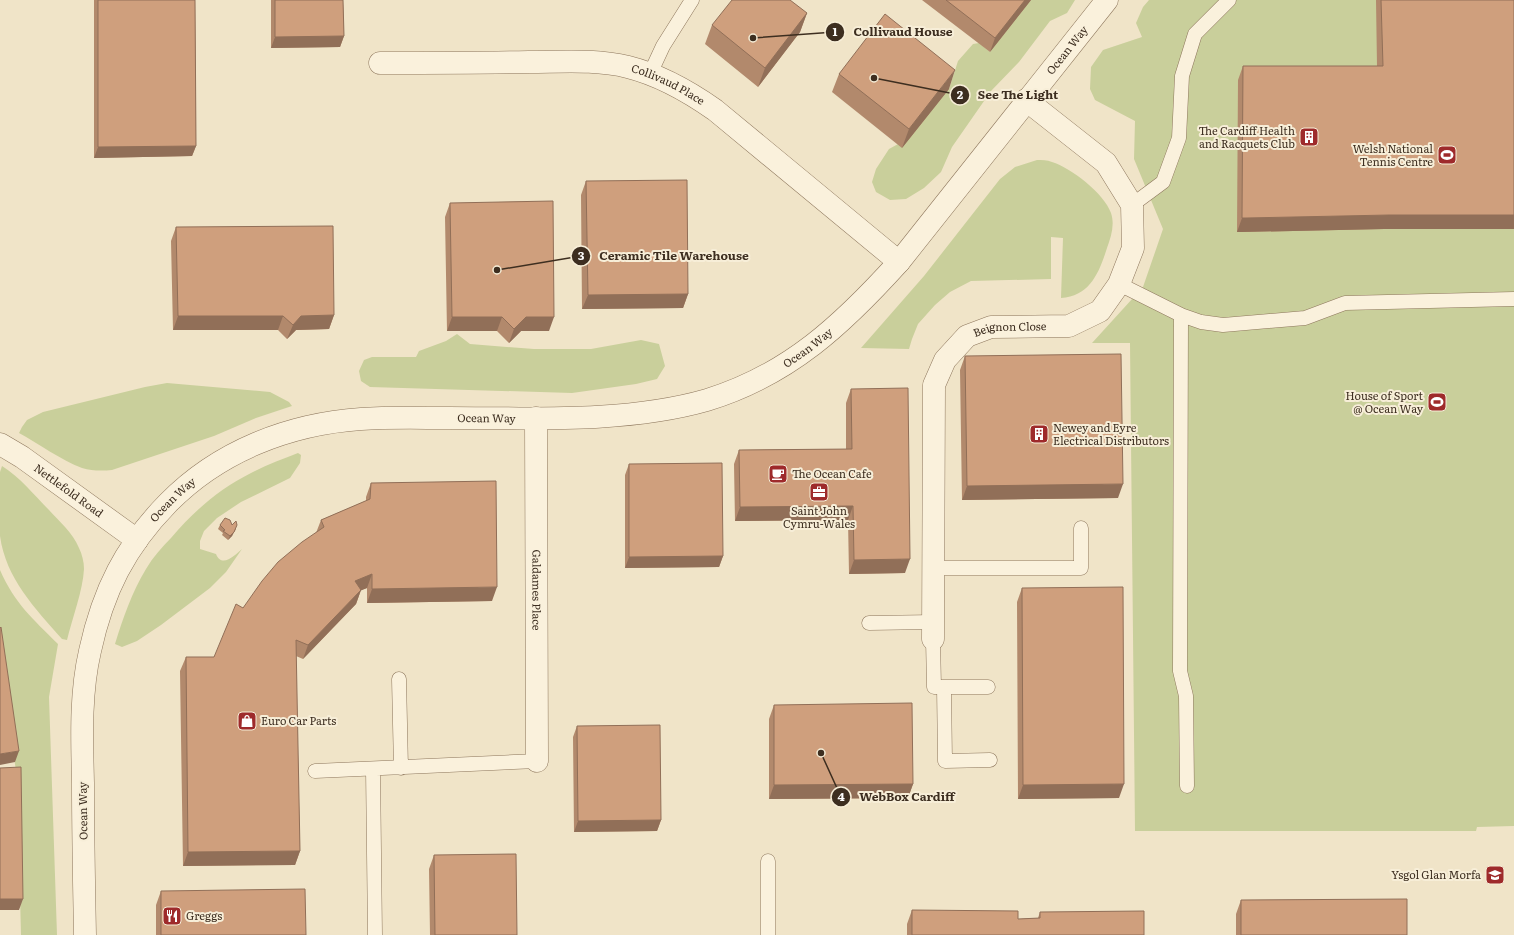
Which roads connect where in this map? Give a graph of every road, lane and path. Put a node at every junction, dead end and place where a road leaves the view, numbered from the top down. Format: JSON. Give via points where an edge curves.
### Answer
{"nodes":[{"id":1,"x":692,"y":0,"type":"edge"},
{"id":2,"x":1107,"y":0,"type":"edge"},
{"id":3,"x":1228,"y":0,"type":"edge"},
{"id":4,"x":380,"y":63,"type":"dead end"},
{"id":5,"x":650,"y":74,"type":"junction"},
{"id":6,"x":1026,"y":100,"type":"junction"},
{"id":7,"x":1132,"y":205,"type":"junction"},
{"id":8,"x":899,"y":262,"type":"junction"},
{"id":9,"x":1119,"y":284,"type":"junction"},
{"id":10,"x":1514,"y":299,"type":"edge"},
{"id":11,"x":1181,"y":315,"type":"junction"},
{"id":12,"x":536,"y":418,"type":"junction"},
{"id":13,"x":0,"y":444,"type":"edge"},
{"id":14,"x":1081,"y":528,"type":"dead end"},
{"id":15,"x":137,"y":540,"type":"junction"},
{"id":16,"x":934,"y":568,"type":"junction"},
{"id":17,"x":869,"y":623,"type":"dead end"},
{"id":18,"x":934,"y":630,"type":"junction"},
{"id":19,"x":399,"y":680,"type":"dead end"},
{"id":20,"x":944,"y":687,"type":"junction"},
{"id":21,"x":988,"y":687,"type":"dead end"},
{"id":22,"x":990,"y":760,"type":"dead end"},
{"id":23,"x":537,"y":761,"type":"joint"},
{"id":24,"x":401,"y":768,"type":"junction"},
{"id":25,"x":374,"y":769,"type":"junction"},
{"id":26,"x":315,"y":771,"type":"dead end"},
{"id":27,"x":1187,"y":786,"type":"dead end"},
{"id":28,"x":768,"y":861,"type":"dead end"},
{"id":29,"x":85,"y":935,"type":"edge"},
{"id":30,"x":375,"y":935,"type":"edge"},
{"id":31,"x":768,"y":935,"type":"edge"}],
"edges":[{"from":1,"to":5,"type":"lane","via":[[663,46]]},
{"from":2,"to":6,"type":"street","name":"Ocean Way"},
{"from":3,"to":7,"type":"lane","via":[[1195,34],[1182,76],[1179,138],[1164,182]]},
{"from":4,"to":5,"type":"street","name":"Collivaud Place","via":[[588,62],[628,67]]},
{"from":5,"to":8,"type":"street","name":"Collivaud Place","via":[[692,94],[715,110]]},
{"from":6,"to":7,"type":"street","via":[[1106,163]]},
{"from":6,"to":8,"type":"street","name":"Ocean Way"},
{"from":7,"to":9,"type":"street","name":"Beignon Close","via":[[1133,248]]},
{"from":8,"to":12,"type":"street","name":"Ocean Way","via":[[865,300],[826,336],[795,359],[737,390],[673,408],[646,412]]},
{"from":9,"to":11,"type":"lane"},
{"from":9,"to":16,"type":"street","name":"Beignon Close","via":[[1100,311],[1069,326],[991,326],[967,336],[945,360],[934,385]]},
{"from":10,"to":11,"type":"lane","via":[[1345,303],[1305,318],[1223,325],[1201,322]]},
{"from":11,"to":27,"type":"lane","via":[[1180,671],[1186,696]]},
{"from":12,"to":15,"type":"street","name":"Ocean Way","via":[[360,419],[310,426],[270,437],[220,462],[196,478],[174,497]]},
{"from":12,"to":23,"type":"street","name":"Galdames Place"},
{"from":13,"to":15,"type":"street","name":"Nettlefold Road"},
{"from":14,"to":16,"type":"lane","via":[[1081,568]]},
{"from":15,"to":29,"type":"street","name":"Ocean Way","via":[[109,588],[94,631],[85,678],[82,714]]},
{"from":16,"to":18,"type":"street","name":"Beignon Close"},
{"from":17,"to":18,"type":"lane"},
{"from":18,"to":20,"type":"lane","via":[[934,687]]},
{"from":19,"to":24,"type":"lane"},
{"from":20,"to":21,"type":"lane"},
{"from":20,"to":22,"type":"lane","via":[[945,761]]},
{"from":23,"to":24,"type":"lane"},
{"from":24,"to":25,"type":"lane"},
{"from":25,"to":26,"type":"lane"},
{"from":25,"to":30,"type":"lane"},
{"from":28,"to":31,"type":"lane"}]}
